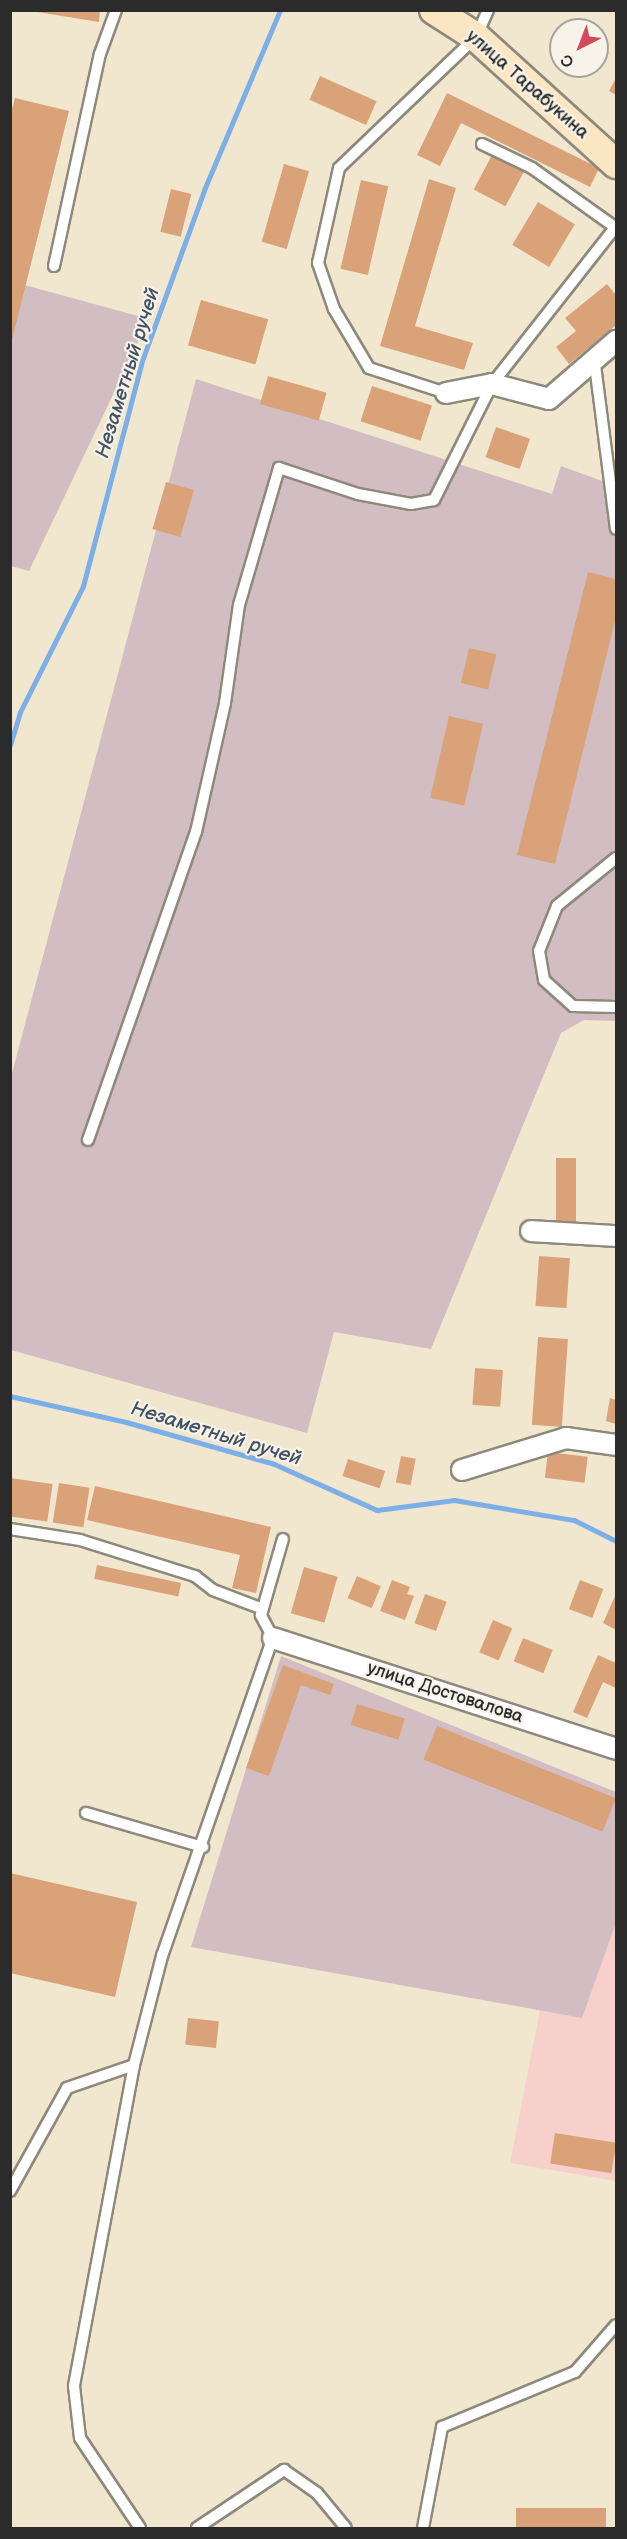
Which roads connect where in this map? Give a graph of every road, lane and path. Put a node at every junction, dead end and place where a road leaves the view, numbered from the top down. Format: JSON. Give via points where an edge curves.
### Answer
{"nodes":[{"id":1,"x":116,"y":10,"type":"edge"},
{"id":2,"x":435,"y":10,"type":"edge"},
{"id":3,"x":488,"y":10,"type":"edge"},
{"id":4,"x":476,"y":37,"type":"junction"},
{"id":5,"x":482,"y":144,"type":"dead end"},
{"id":6,"x":616,"y":164,"type":"edge"},
{"id":7,"x":615,"y":229,"type":"edge"},
{"id":8,"x":54,"y":266,"type":"dead end"},
{"id":9,"x":616,"y":341,"type":"edge"},
{"id":10,"x":595,"y":365,"type":"junction"},
{"id":11,"x":492,"y":384,"type":"junction"},
{"id":12,"x":446,"y":393,"type":"joint"},
{"id":13,"x":616,"y":529,"type":"edge"},
{"id":14,"x":616,"y":858,"type":"edge"},
{"id":15,"x":616,"y":1007,"type":"edge"},
{"id":16,"x":88,"y":1140,"type":"dead end"},
{"id":17,"x":531,"y":1231,"type":"dead end"},
{"id":18,"x":616,"y":1236,"type":"edge"},
{"id":19,"x":616,"y":1444,"type":"edge"},
{"id":20,"x":462,"y":1470,"type":"dead end"},
{"id":21,"x":10,"y":1529,"type":"edge"},
{"id":22,"x":283,"y":1539,"type":"dead end"},
{"id":23,"x":263,"y":1609,"type":"junction"},
{"id":24,"x":273,"y":1638,"type":"junction"},
{"id":25,"x":616,"y":1749,"type":"edge"},
{"id":26,"x":86,"y":1813,"type":"dead end"},
{"id":27,"x":204,"y":1847,"type":"junction"},
{"id":28,"x":134,"y":2065,"type":"junction"},
{"id":29,"x":10,"y":2191,"type":"edge"},
{"id":30,"x":616,"y":2325,"type":"edge"},
{"id":31,"x":140,"y":2529,"type":"edge"},
{"id":32,"x":197,"y":2529,"type":"edge"},
{"id":33,"x":346,"y":2529,"type":"edge"},
{"id":34,"x":423,"y":2529,"type":"edge"}],
"edges":[{"from":1,"to":8,"type":"lane","via":[[100,54]]},
{"from":2,"to":4,"type":"street","name":"улица Тарабукина"},
{"from":3,"to":4,"type":"lane"},
{"from":4,"to":6,"type":"street","name":"улица Тарабукина"},
{"from":4,"to":12,"type":"lane","via":[[339,168],[318,263],[334,309],[369,368]]},
{"from":5,"to":7,"type":"lane","via":[[532,168]]},
{"from":7,"to":11,"type":"lane"},
{"from":9,"to":10,"type":"street"},
{"from":10,"to":11,"type":"street","via":[[549,399]]},
{"from":10,"to":13,"type":"lane"},
{"from":11,"to":12,"type":"street"},
{"from":11,"to":16,"type":"lane","via":[[434,500],[411,504],[358,494],[279,468],[239,605],[225,703],[196,832]]},
{"from":14,"to":15,"type":"lane","via":[[557,906],[539,951],[544,980],[573,1006]]},
{"from":17,"to":18,"type":"street"},
{"from":19,"to":20,"type":"street","via":[[566,1438]]},
{"from":21,"to":23,"type":"lane","via":[[80,1540],[195,1575],[213,1590]]},
{"from":22,"to":23,"type":"lane"},
{"from":23,"to":24,"type":"lane"},
{"from":24,"to":25,"type":"street","name":"улица Достовалова"},
{"from":24,"to":27,"type":"lane"},
{"from":26,"to":27,"type":"lane"},
{"from":27,"to":28,"type":"lane","via":[[162,1956]]},
{"from":28,"to":29,"type":"lane","via":[[66,2088]]},
{"from":28,"to":31,"type":"lane","via":[[74,2386],[80,2438]]},
{"from":30,"to":34,"type":"lane","via":[[575,2372],[442,2427]]},
{"from":32,"to":33,"type":"lane","via":[[284,2470],[317,2493]]}]}
